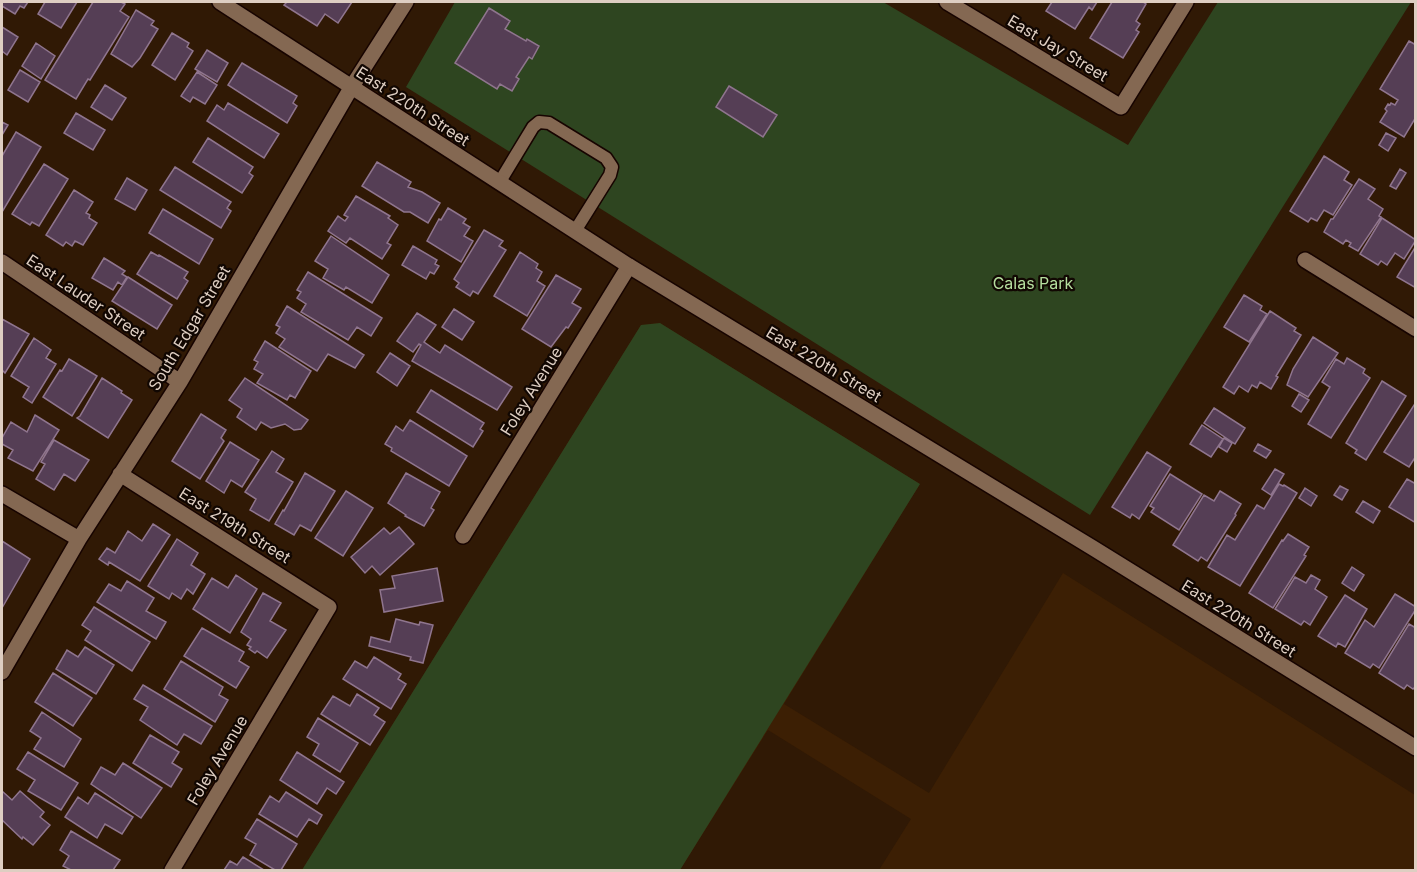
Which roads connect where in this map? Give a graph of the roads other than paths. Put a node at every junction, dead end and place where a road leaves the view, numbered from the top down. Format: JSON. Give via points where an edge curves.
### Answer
{"nodes":[{"id":1,"x":220,"y":2,"type":"edge"},
{"id":2,"x":406,"y":2,"type":"edge"},
{"id":3,"x":947,"y":2,"type":"edge"},
{"id":4,"x":1186,"y":2,"type":"edge"},
{"id":5,"x":351,"y":88,"type":"junction"},
{"id":6,"x":499,"y":183,"type":"junction"},
{"id":7,"x":575,"y":231,"type":"junction"},
{"id":8,"x":1305,"y":260,"type":"dead end"},
{"id":9,"x":2,"y":262,"type":"edge"},
{"id":10,"x":630,"y":266,"type":"junction"},
{"id":11,"x":1416,"y":329,"type":"edge"},
{"id":12,"x":180,"y":382,"type":"junction"},
{"id":13,"x":120,"y":474,"type":"junction"},
{"id":14,"x":2,"y":494,"type":"edge"},
{"id":15,"x":463,"y":536,"type":"dead end"},
{"id":16,"x":79,"y":539,"type":"junction"},
{"id":17,"x":329,"y":607,"type":"joint"},
{"id":18,"x":2,"y":672,"type":"edge"},
{"id":19,"x":1416,"y":748,"type":"edge"},
{"id":20,"x":172,"y":870,"type":"edge"}],
"edges":[{"from":1,"to":5,"type":"street","name":"East 220th Street"},
{"from":2,"to":5,"type":"street","name":"South Edgar Street"},
{"from":3,"to":4,"type":"street","name":"East Jay Street","via":[[1120,107]]},
{"from":5,"to":6,"type":"street","name":"East 220th Street"},
{"from":5,"to":12,"type":"street","name":"South Edgar Street"},
{"from":6,"to":7,"type":"street","name":"East 220th Street"},
{"from":6,"to":7,"type":"lane","via":[[539,122],[549,123],[606,158],[612,167],[610,175]]},
{"from":7,"to":10,"type":"street","name":"East 220th Street"},
{"from":8,"to":11,"type":"street"},
{"from":9,"to":12,"type":"street","name":"East Lauder Street"},
{"from":10,"to":15,"type":"street","name":"Foley Avenue"},
{"from":10,"to":19,"type":"street","name":"East 220th Street"},
{"from":12,"to":13,"type":"street","name":"South Edgar Street"},
{"from":13,"to":16,"type":"street","name":"South Edgar Street"},
{"from":13,"to":17,"type":"street","name":"East 219th Street"},
{"from":14,"to":16,"type":"street"},
{"from":16,"to":18,"type":"street","name":"South Edgar Street"},
{"from":17,"to":20,"type":"street","name":"Foley Avenue"}]}
